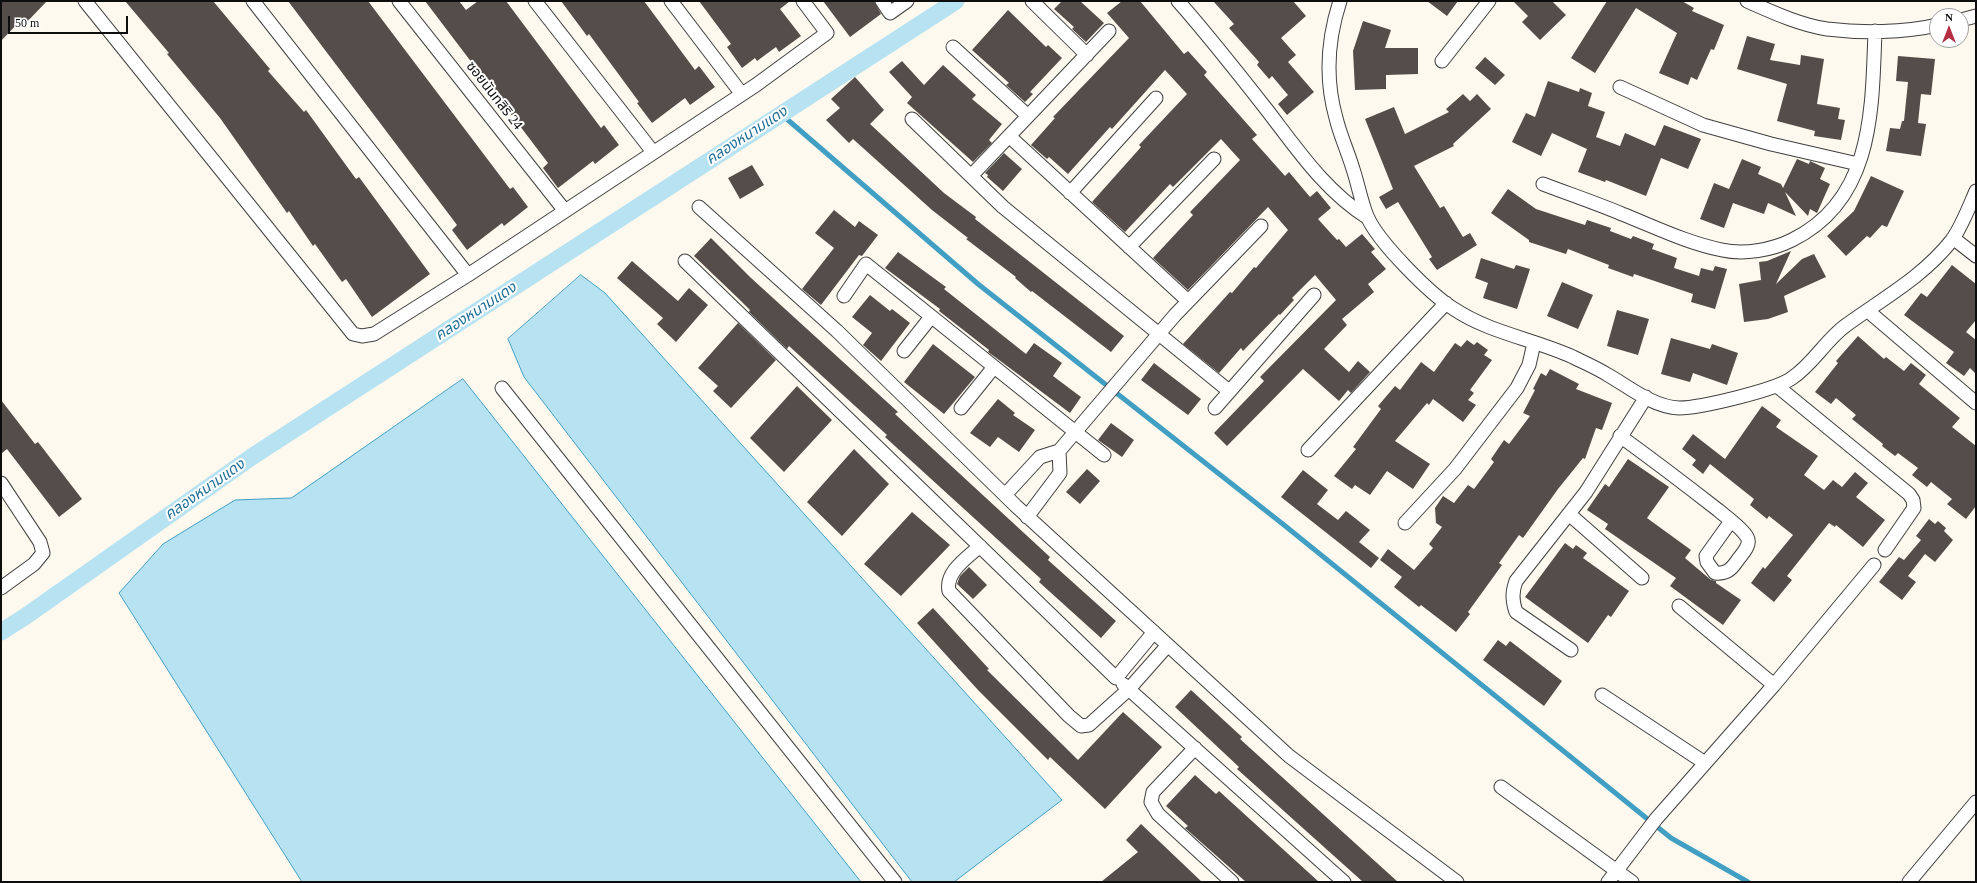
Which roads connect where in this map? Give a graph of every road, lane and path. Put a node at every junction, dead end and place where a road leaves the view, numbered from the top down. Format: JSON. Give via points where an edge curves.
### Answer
{"nodes":[{"id":1,"x":85,"y":1,"type":"edge"},
{"id":2,"x":253,"y":1,"type":"edge"},
{"id":3,"x":398,"y":1,"type":"edge"},
{"id":4,"x":535,"y":1,"type":"edge"},
{"id":5,"x":671,"y":1,"type":"edge"},
{"id":6,"x":803,"y":1,"type":"edge"},
{"id":7,"x":882,"y":1,"type":"edge"},
{"id":8,"x":906,"y":1,"type":"edge"},
{"id":9,"x":1032,"y":1,"type":"edge"},
{"id":10,"x":1178,"y":1,"type":"edge"},
{"id":11,"x":1489,"y":1,"type":"edge"},
{"id":12,"x":1747,"y":1,"type":"edge"},
{"id":13,"x":1338,"y":2,"type":"edge"},
{"id":14,"x":1929,"y":26,"type":"edge"},
{"id":15,"x":1109,"y":31,"type":"dead end"},
{"id":16,"x":1875,"y":31,"type":"junction"},
{"id":17,"x":953,"y":47,"type":"dead end"},
{"id":18,"x":1087,"y":55,"type":"junction"},
{"id":19,"x":1442,"y":61,"type":"dead end"},
{"id":20,"x":1620,"y":86,"type":"dead end"},
{"id":21,"x":741,"y":93,"type":"junction"},
{"id":22,"x":1156,"y":98,"type":"dead end"},
{"id":23,"x":1028,"y":116,"type":"junction"},
{"id":24,"x":912,"y":119,"type":"dead end"},
{"id":25,"x":1009,"y":136,"type":"junction"},
{"id":26,"x":652,"y":152,"type":"junction"},
{"id":27,"x":1214,"y":159,"type":"dead end"},
{"id":28,"x":1858,"y":164,"type":"junction"},
{"id":29,"x":971,"y":176,"type":"junction"},
{"id":30,"x":1543,"y":184,"type":"dead end"},
{"id":31,"x":1976,"y":191,"type":"edge"},
{"id":32,"x":1070,"y":193,"type":"junction"},
{"id":33,"x":699,"y":207,"type":"dead end"},
{"id":34,"x":565,"y":211,"type":"junction"},
{"id":35,"x":1368,"y":218,"type":"junction"},
{"id":36,"x":1261,"y":226,"type":"dead end"},
{"id":37,"x":1953,"y":238,"type":"junction"},
{"id":38,"x":1129,"y":247,"type":"junction"},
{"id":39,"x":1976,"y":256,"type":"edge"},
{"id":40,"x":685,"y":261,"type":"dead end"},
{"id":41,"x":468,"y":275,"type":"junction"},
{"id":42,"x":1314,"y":295,"type":"dead end"},
{"id":43,"x":844,"y":296,"type":"dead end"},
{"id":44,"x":1188,"y":301,"type":"junction"},
{"id":45,"x":1446,"y":303,"type":"junction"},
{"id":46,"x":1868,"y":311,"type":"junction"},
{"id":47,"x":931,"y":317,"type":"junction"},
{"id":48,"x":1158,"y":334,"type":"junction"},
{"id":49,"x":1534,"y":343,"type":"junction"},
{"id":50,"x":904,"y":351,"type":"dead end"},
{"id":51,"x":994,"y":367,"type":"junction"},
{"id":52,"x":1777,"y":386,"type":"junction"},
{"id":53,"x":502,"y":388,"type":"dead end"},
{"id":54,"x":1229,"y":391,"type":"junction"},
{"id":55,"x":1646,"y":397,"type":"junction"},
{"id":56,"x":1976,"y":403,"type":"edge"},
{"id":57,"x":961,"y":408,"type":"dead end"},
{"id":58,"x":1215,"y":408,"type":"dead end"},
{"id":59,"x":1074,"y":432,"type":"junction"},
{"id":60,"x":1620,"y":436,"type":"junction"},
{"id":61,"x":1059,"y":450,"type":"junction"},
{"id":62,"x":1308,"y":450,"type":"dead end"},
{"id":63,"x":1104,"y":455,"type":"dead end"},
{"id":64,"x":1,"y":483,"type":"edge"},
{"id":65,"x":1005,"y":496,"type":"junction"},
{"id":66,"x":1569,"y":514,"type":"junction"},
{"id":67,"x":1027,"y":517,"type":"junction"},
{"id":68,"x":1731,"y":521,"type":"dead end"},
{"id":69,"x":1405,"y":523,"type":"dead end"},
{"id":70,"x":980,"y":546,"type":"junction"},
{"id":71,"x":1885,"y":550,"type":"dead end"},
{"id":72,"x":1874,"y":565,"type":"dead end"},
{"id":73,"x":1642,"y":578,"type":"dead end"},
{"id":74,"x":1,"y":588,"type":"edge"},
{"id":75,"x":1679,"y":606,"type":"dead end"},
{"id":76,"x":1154,"y":632,"type":"junction"},
{"id":77,"x":1168,"y":645,"type":"junction"},
{"id":78,"x":1571,"y":650,"type":"dead end"},
{"id":79,"x":1116,"y":678,"type":"junction"},
{"id":80,"x":1774,"y":684,"type":"junction"},
{"id":81,"x":1129,"y":689,"type":"junction"},
{"id":82,"x":1602,"y":695,"type":"dead end"},
{"id":83,"x":1195,"y":748,"type":"junction"},
{"id":84,"x":1705,"y":763,"type":"junction"},
{"id":85,"x":1502,"y":787,"type":"dead end"},
{"id":86,"x":1976,"y":802,"type":"edge"},
{"id":87,"x":1618,"y":871,"type":"junction"},
{"id":88,"x":895,"y":882,"type":"edge"},
{"id":89,"x":1232,"y":882,"type":"edge"},
{"id":90,"x":1344,"y":882,"type":"edge"},
{"id":91,"x":1457,"y":882,"type":"edge"},
{"id":92,"x":1608,"y":882,"type":"edge"},
{"id":93,"x":1632,"y":882,"type":"edge"},
{"id":94,"x":1909,"y":882,"type":"edge"}],
"edges":[{"from":1,"to":41,"type":"street","via":[[353,334],[374,334]]},
{"from":2,"to":41,"type":"street"},
{"from":3,"to":34,"type":"street","name":"ซอยนันทสิริ 24"},
{"from":4,"to":26,"type":"street"},
{"from":5,"to":21,"type":"street"},
{"from":6,"to":21,"type":"street","via":[[827,33]]},
{"from":7,"to":8,"type":"street","via":[[890,13]]},
{"from":9,"to":18,"type":"street"},
{"from":10,"to":35,"type":"street","via":[[1316,174],[1344,202]]},
{"from":11,"to":19,"type":"street"},
{"from":12,"to":16,"type":"street","via":[[1780,16],[1826,29]]},
{"from":13,"to":35,"type":"street","via":[[1330,48],[1329,78],[1335,117]]},
{"from":14,"to":16,"type":"street"},
{"from":15,"to":18,"type":"street"},
{"from":16,"to":28,"type":"street","via":[[1873,103]]},
{"from":17,"to":23,"type":"street"},
{"from":18,"to":23,"type":"street"},
{"from":20,"to":28,"type":"street","via":[[1703,124],[1771,144]]},
{"from":21,"to":26,"type":"street"},
{"from":22,"to":32,"type":"street"},
{"from":23,"to":25,"type":"street"},
{"from":24,"to":29,"type":"street"},
{"from":25,"to":29,"type":"street"},
{"from":25,"to":32,"type":"street"},
{"from":26,"to":34,"type":"street"},
{"from":27,"to":38,"type":"street"},
{"from":28,"to":30,"type":"street","via":[[1840,203],[1802,236],[1762,250],[1738,252],[1723,251],[1700,244]]},
{"from":29,"to":48,"type":"street","via":[[1003,207]]},
{"from":31,"to":37,"type":"street"},
{"from":32,"to":38,"type":"street"},
{"from":33,"to":65,"type":"street","via":[[837,331]]},
{"from":34,"to":41,"type":"street"},
{"from":35,"to":45,"type":"street","via":[[1390,250]]},
{"from":36,"to":44,"type":"street"},
{"from":37,"to":39,"type":"street"},
{"from":37,"to":46,"type":"street","via":[[1920,273]]},
{"from":38,"to":44,"type":"street"},
{"from":40,"to":70,"type":"street"},
{"from":42,"to":54,"type":"street"},
{"from":43,"to":47,"type":"street","via":[[866,264]]},
{"from":44,"to":48,"type":"street"},
{"from":45,"to":49,"type":"street","via":[[1454,310],[1490,328]]},
{"from":45,"to":62,"type":"street"},
{"from":46,"to":52,"type":"street","via":[[1832,337],[1792,378]]},
{"from":46,"to":56,"type":"street"},
{"from":47,"to":50,"type":"street"},
{"from":47,"to":51,"type":"street"},
{"from":48,"to":54,"type":"street"},
{"from":48,"to":59,"type":"street"},
{"from":49,"to":55,"type":"street","via":[[1569,355]]},
{"from":49,"to":69,"type":"street","via":[[1529,365],[1517,388],[1455,469]]},
{"from":51,"to":57,"type":"street"},
{"from":51,"to":59,"type":"street"},
{"from":52,"to":55,"type":"street","via":[[1699,406],[1677,408]]},
{"from":52,"to":71,"type":"street","via":[[1909,494],[1913,500],[1914,508]]},
{"from":53,"to":88,"type":"street"},
{"from":54,"to":58,"type":"street"},
{"from":55,"to":60,"type":"street"},
{"from":59,"to":61,"type":"street"},
{"from":59,"to":63,"type":"street"},
{"from":60,"to":66,"type":"street","via":[[1586,492]]},
{"from":60,"to":68,"type":"street"},
{"from":61,"to":65,"type":"street","via":[[1040,457]]},
{"from":61,"to":67,"type":"street","via":[[1060,473]]},
{"from":64,"to":74,"type":"street","via":[[40,542],[43,553],[34,564]]},
{"from":65,"to":67,"type":"street"},
{"from":66,"to":73,"type":"street"},
{"from":66,"to":78,"type":"street","via":[[1516,581],[1513,601],[1516,612]]},
{"from":67,"to":76,"type":"street"},
{"from":70,"to":79,"type":"street"},
{"from":70,"to":81,"type":"street","via":[[950,577],[949,591],[1069,716],[1081,726],[1089,726]]},
{"from":72,"to":80,"type":"street"},
{"from":75,"to":80,"type":"street"},
{"from":76,"to":77,"type":"street"},
{"from":76,"to":79,"type":"street"},
{"from":77,"to":81,"type":"street"},
{"from":77,"to":91,"type":"street","via":[[1289,756]]},
{"from":79,"to":81,"type":"street"},
{"from":80,"to":84,"type":"street"},
{"from":81,"to":83,"type":"street"},
{"from":82,"to":84,"type":"street"},
{"from":83,"to":89,"type":"street","via":[[1154,792],[1151,802],[1158,814]]},
{"from":83,"to":90,"type":"street"},
{"from":84,"to":87,"type":"street","via":[[1652,824]]},
{"from":85,"to":87,"type":"street"},
{"from":86,"to":94,"type":"street"},
{"from":87,"to":92,"type":"street"},
{"from":87,"to":93,"type":"street"}]}
